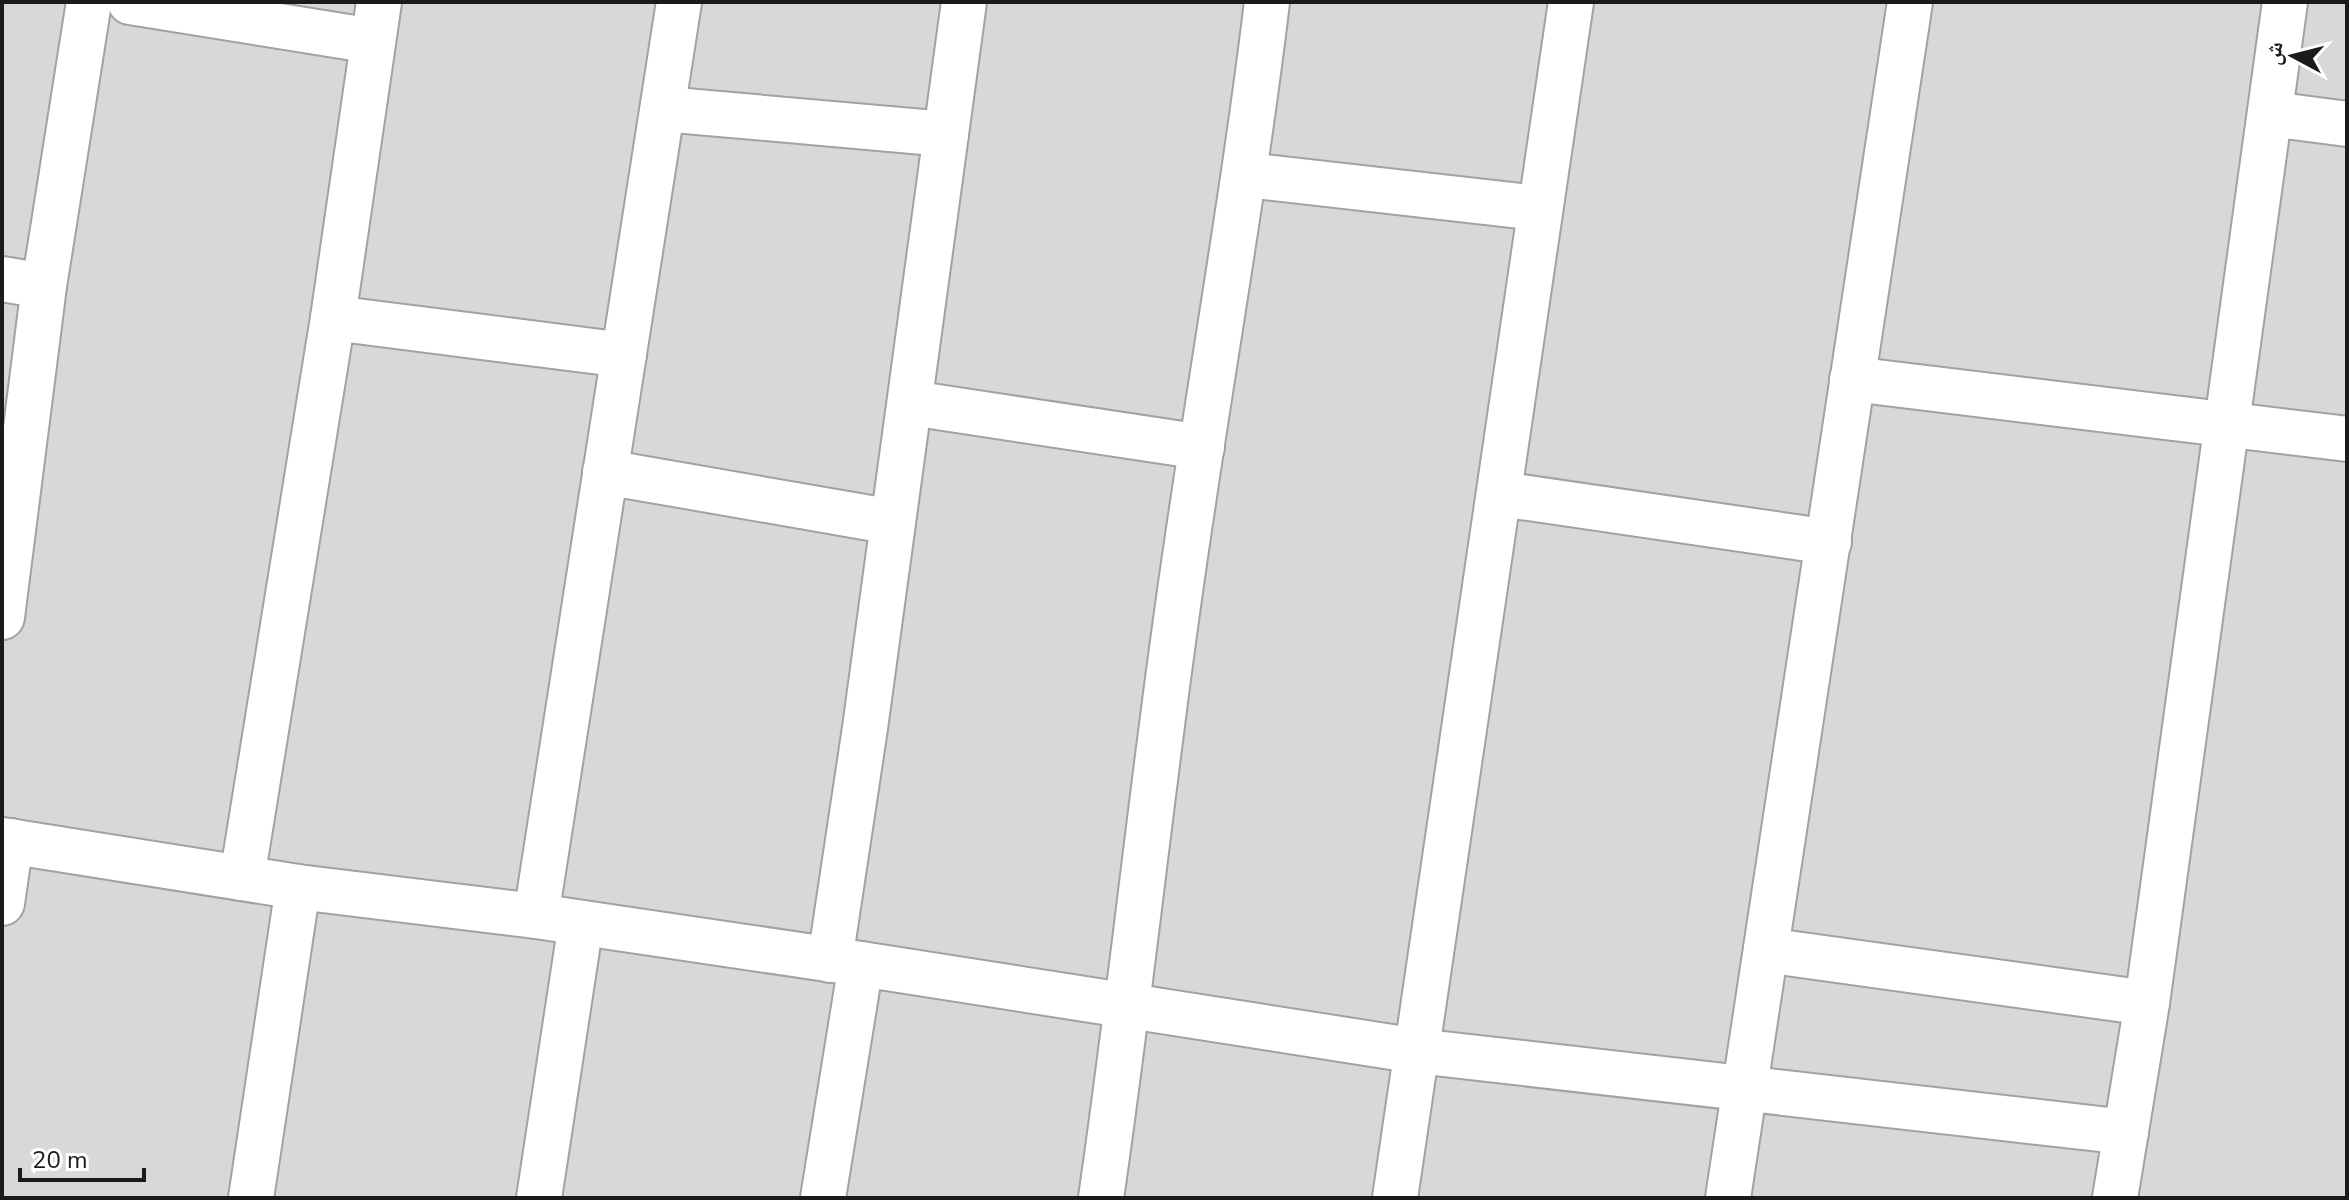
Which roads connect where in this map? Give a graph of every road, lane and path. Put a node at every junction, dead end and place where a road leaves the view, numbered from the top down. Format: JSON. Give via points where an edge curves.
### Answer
{"nodes":[{"id":1,"x":89,"y":2,"type":"edge"},
{"id":2,"x":130,"y":2,"type":"edge"},
{"id":3,"x":679,"y":2,"type":"edge"},
{"id":4,"x":964,"y":2,"type":"edge"},
{"id":5,"x":1267,"y":2,"type":"edge"},
{"id":6,"x":1571,"y":2,"type":"edge"},
{"id":7,"x":1910,"y":2,"type":"edge"},
{"id":8,"x":2285,"y":2,"type":"edge"},
{"id":9,"x":376,"y":22,"type":"edge"},
{"id":10,"x":663,"y":109,"type":"junction"},
{"id":11,"x":2271,"y":114,"type":"junction"},
{"id":12,"x":2347,"y":124,"type":"edge"},
{"id":13,"x":946,"y":134,"type":"junction"},
{"id":14,"x":1246,"y":175,"type":"junction"},
{"id":15,"x":1539,"y":208,"type":"junction"},
{"id":16,"x":2,"y":279,"type":"edge"},
{"id":17,"x":44,"y":286,"type":"junction"},
{"id":18,"x":333,"y":318,"type":"junction"},
{"id":19,"x":624,"y":355,"type":"junction"},
{"id":20,"x":1852,"y":379,"type":"junction"},
{"id":21,"x":911,"y":403,"type":"junction"},
{"id":22,"x":2228,"y":425,"type":"junction"},
{"id":23,"x":2347,"y":439,"type":"edge"},
{"id":24,"x":1202,"y":447,"type":"junction"},
{"id":25,"x":605,"y":472,"type":"junction"},
{"id":26,"x":1501,"y":494,"type":"junction"},
{"id":27,"x":893,"y":522,"type":"junction"},
{"id":28,"x":1829,"y":542,"type":"junction"},
{"id":29,"x":2,"y":617,"type":"edge"},
{"id":30,"x":7,"y":840,"type":"edge"},
{"id":31,"x":242,"y":878,"type":"junction"},
{"id":32,"x":298,"y":887,"type":"junction"},
{"id":33,"x":2,"y":903,"type":"edge"},
{"id":34,"x":536,"y":916,"type":"junction"},
{"id":35,"x":581,"y":923,"type":"junction"},
{"id":36,"x":1766,"y":950,"type":"junction"},
{"id":37,"x":846,"y":962,"type":"junction"},
{"id":38,"x":2147,"y":1003,"type":"junction"},
{"id":39,"x":1129,"y":1005,"type":"junction"},
{"id":40,"x":1417,"y":1051,"type":"junction"},
{"id":41,"x":1744,"y":1087,"type":"junction"},
{"id":42,"x":2126,"y":1132,"type":"junction"},
{"id":43,"x":251,"y":1198,"type":"edge"},
{"id":44,"x":539,"y":1198,"type":"edge"},
{"id":45,"x":823,"y":1198,"type":"edge"},
{"id":46,"x":1101,"y":1198,"type":"edge"},
{"id":47,"x":1395,"y":1198,"type":"edge"},
{"id":48,"x":1728,"y":1198,"type":"edge"},
{"id":49,"x":2115,"y":1198,"type":"edge"}],
"edges":[{"from":1,"to":17,"type":"street"},
{"from":2,"to":9,"type":"street"},
{"from":3,"to":10,"type":"street"},
{"from":4,"to":13,"type":"street"},
{"from":5,"to":14,"type":"street"},
{"from":6,"to":15,"type":"street"},
{"from":7,"to":20,"type":"street"},
{"from":8,"to":11,"type":"street"},
{"from":9,"to":18,"type":"street"},
{"from":10,"to":13,"type":"street"},
{"from":10,"to":19,"type":"street"},
{"from":11,"to":12,"type":"street"},
{"from":11,"to":22,"type":"street"},
{"from":13,"to":21,"type":"street"},
{"from":14,"to":15,"type":"street"},
{"from":14,"to":24,"type":"street"},
{"from":15,"to":26,"type":"street"},
{"from":16,"to":17,"type":"street"},
{"from":17,"to":29,"type":"street"},
{"from":18,"to":19,"type":"street"},
{"from":18,"to":31,"type":"street"},
{"from":19,"to":25,"type":"street"},
{"from":20,"to":22,"type":"street"},
{"from":20,"to":28,"type":"street"},
{"from":21,"to":24,"type":"street"},
{"from":21,"to":27,"type":"street"},
{"from":22,"to":23,"type":"street"},
{"from":22,"to":38,"type":"street"},
{"from":24,"to":39,"type":"street"},
{"from":25,"to":27,"type":"street"},
{"from":25,"to":34,"type":"street"},
{"from":26,"to":28,"type":"street"},
{"from":26,"to":40,"type":"street"},
{"from":27,"to":37,"type":"street"},
{"from":28,"to":36,"type":"street"},
{"from":30,"to":31,"type":"street"},
{"from":30,"to":33,"type":"street"},
{"from":31,"to":32,"type":"street"},
{"from":32,"to":34,"type":"street"},
{"from":32,"to":43,"type":"street"},
{"from":34,"to":35,"type":"street"},
{"from":35,"to":37,"type":"street"},
{"from":35,"to":44,"type":"street"},
{"from":36,"to":38,"type":"street"},
{"from":36,"to":41,"type":"street"},
{"from":37,"to":39,"type":"street"},
{"from":37,"to":45,"type":"street"},
{"from":38,"to":42,"type":"street"},
{"from":39,"to":40,"type":"street"},
{"from":39,"to":46,"type":"street"},
{"from":40,"to":41,"type":"street"},
{"from":40,"to":47,"type":"street"},
{"from":41,"to":42,"type":"street"},
{"from":41,"to":48,"type":"street"},
{"from":42,"to":49,"type":"street"}]}
